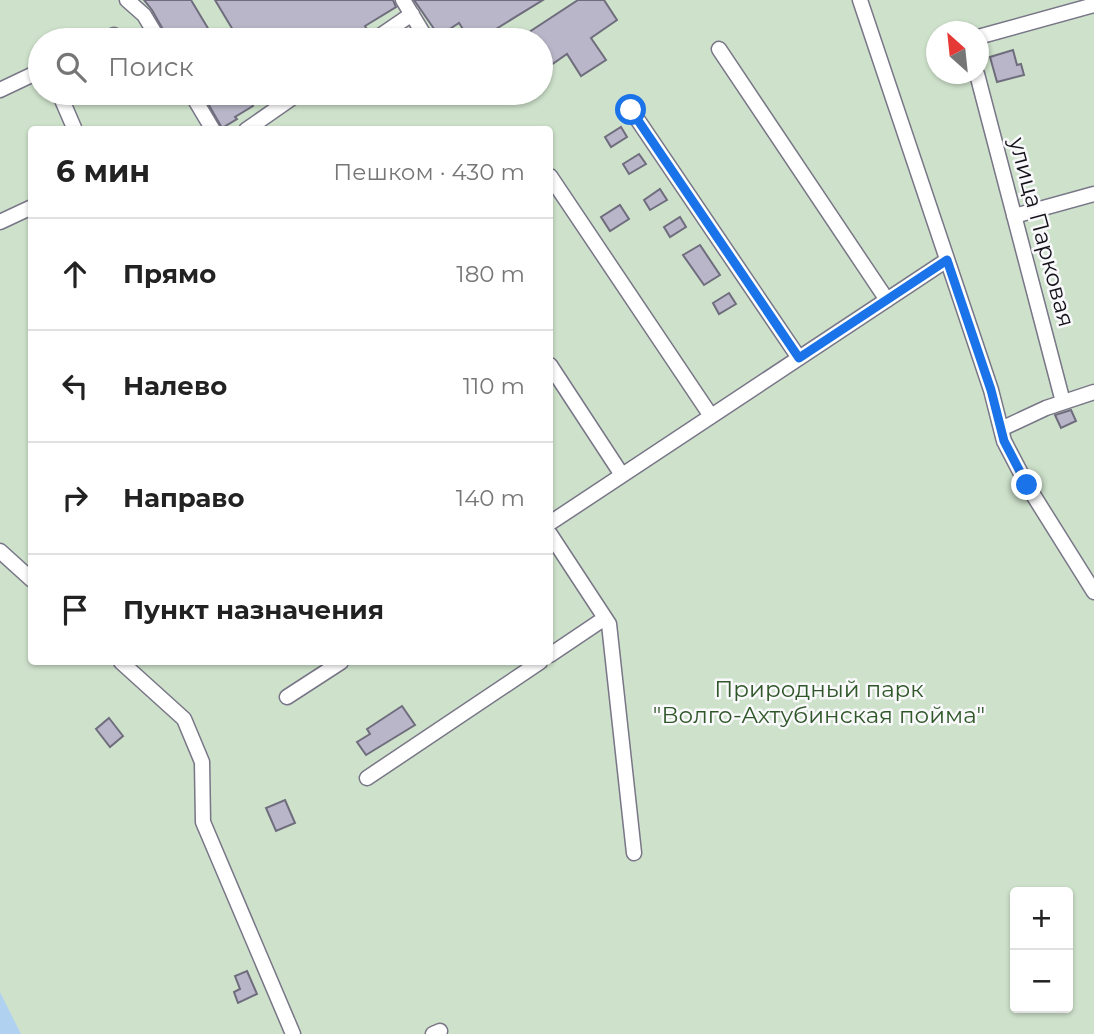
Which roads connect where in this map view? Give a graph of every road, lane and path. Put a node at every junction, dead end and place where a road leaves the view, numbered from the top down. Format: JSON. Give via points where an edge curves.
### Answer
{"nodes":[{"id":1,"x":127,"y":0,"type":"edge"},
{"id":2,"x":403,"y":0,"type":"edge"},
{"id":3,"x":860,"y":0,"type":"edge"},
{"id":4,"x":1094,"y":5,"type":"edge"},
{"id":5,"x":412,"y":14,"type":"junction"},
{"id":6,"x":152,"y":28,"type":"edge"},
{"id":7,"x":392,"y":28,"type":"edge"},
{"id":8,"x":420,"y":28,"type":"edge"},
{"id":9,"x":989,"y":34,"type":"edge"},
{"id":10,"x":719,"y":49,"type":"dead end"},
{"id":11,"x":28,"y":77,"type":"edge"},
{"id":12,"x":980,"y":84,"type":"edge"},
{"id":13,"x":0,"y":90,"type":"edge"},
{"id":14,"x":64,"y":105,"type":"edge"},
{"id":15,"x":198,"y":105,"type":"edge"},
{"id":16,"x":282,"y":105,"type":"edge"},
{"id":17,"x":631,"y":110,"type":"dead end"},
{"id":18,"x":73,"y":126,"type":"edge"},
{"id":19,"x":211,"y":126,"type":"edge"},
{"id":20,"x":252,"y":126,"type":"edge"},
{"id":21,"x":553,"y":180,"type":"edge"},
{"id":22,"x":1094,"y":194,"type":"edge"},
{"id":23,"x":28,"y":209,"type":"edge"},
{"id":24,"x":1014,"y":216,"type":"junction"},
{"id":25,"x":0,"y":222,"type":"edge"},
{"id":26,"x":947,"y":260,"type":"junction"},
{"id":27,"x":887,"y":300,"type":"junction"},
{"id":28,"x":799,"y":358,"type":"junction"},
{"id":29,"x":553,"y":370,"type":"edge"},
{"id":30,"x":1094,"y":392,"type":"edge"},
{"id":31,"x":1063,"y":402,"type":"junction"},
{"id":32,"x":711,"y":416,"type":"junction"},
{"id":33,"x":1001,"y":429,"type":"junction"},
{"id":34,"x":622,"y":475,"type":"junction"},
{"id":35,"x":553,"y":521,"type":"edge"},
{"id":36,"x":553,"y":539,"type":"edge"},
{"id":37,"x":0,"y":551,"type":"edge"},
{"id":38,"x":28,"y":576,"type":"edge"},
{"id":39,"x":1094,"y":592,"type":"edge"},
{"id":40,"x":605,"y":618,"type":"junction"},
{"id":41,"x":553,"y":653,"type":"edge"},
{"id":42,"x":124,"y":665,"type":"edge"},
{"id":43,"x":336,"y":665,"type":"edge"},
{"id":44,"x":536,"y":665,"type":"edge"},
{"id":45,"x":287,"y":697,"type":"dead end"},
{"id":46,"x":367,"y":778,"type":"dead end"},
{"id":47,"x":635,"y":853,"type":"dead end"},
{"id":48,"x":293,"y":1034,"type":"edge"}],
"edges":[{"from":1,"to":6,"type":"street"},
{"from":2,"to":5,"type":"street"},
{"from":3,"to":26,"type":"street"},
{"from":4,"to":9,"type":"street"},
{"from":5,"to":7,"type":"street"},
{"from":5,"to":8,"type":"street"},
{"from":10,"to":27,"type":"street"},
{"from":11,"to":13,"type":"street"},
{"from":12,"to":24,"type":"street","name":"улица Парковая"},
{"from":14,"to":18,"type":"street"},
{"from":15,"to":19,"type":"street"},
{"from":16,"to":20,"type":"street"},
{"from":17,"to":28,"type":"street"},
{"from":21,"to":32,"type":"street"},
{"from":22,"to":24,"type":"street"},
{"from":23,"to":25,"type":"street"},
{"from":24,"to":31,"type":"street","name":"улица Парковая"},
{"from":26,"to":27,"type":"street"},
{"from":26,"to":33,"type":"street"},
{"from":27,"to":28,"type":"street"},
{"from":28,"to":32,"type":"street"},
{"from":29,"to":34,"type":"street"},
{"from":30,"to":31,"type":"street"},
{"from":31,"to":33,"type":"street"},
{"from":32,"to":34,"type":"street"},
{"from":33,"to":39,"type":"street","via":[[1027,485]]},
{"from":34,"to":35,"type":"street"},
{"from":36,"to":40,"type":"street"},
{"from":37,"to":38,"type":"street"},
{"from":40,"to":41,"type":"street"},
{"from":40,"to":47,"type":"street"},
{"from":42,"to":48,"type":"street","via":[[184,719],[202,762],[203,822]]},
{"from":43,"to":45,"type":"street"},
{"from":44,"to":46,"type":"street"}]}
